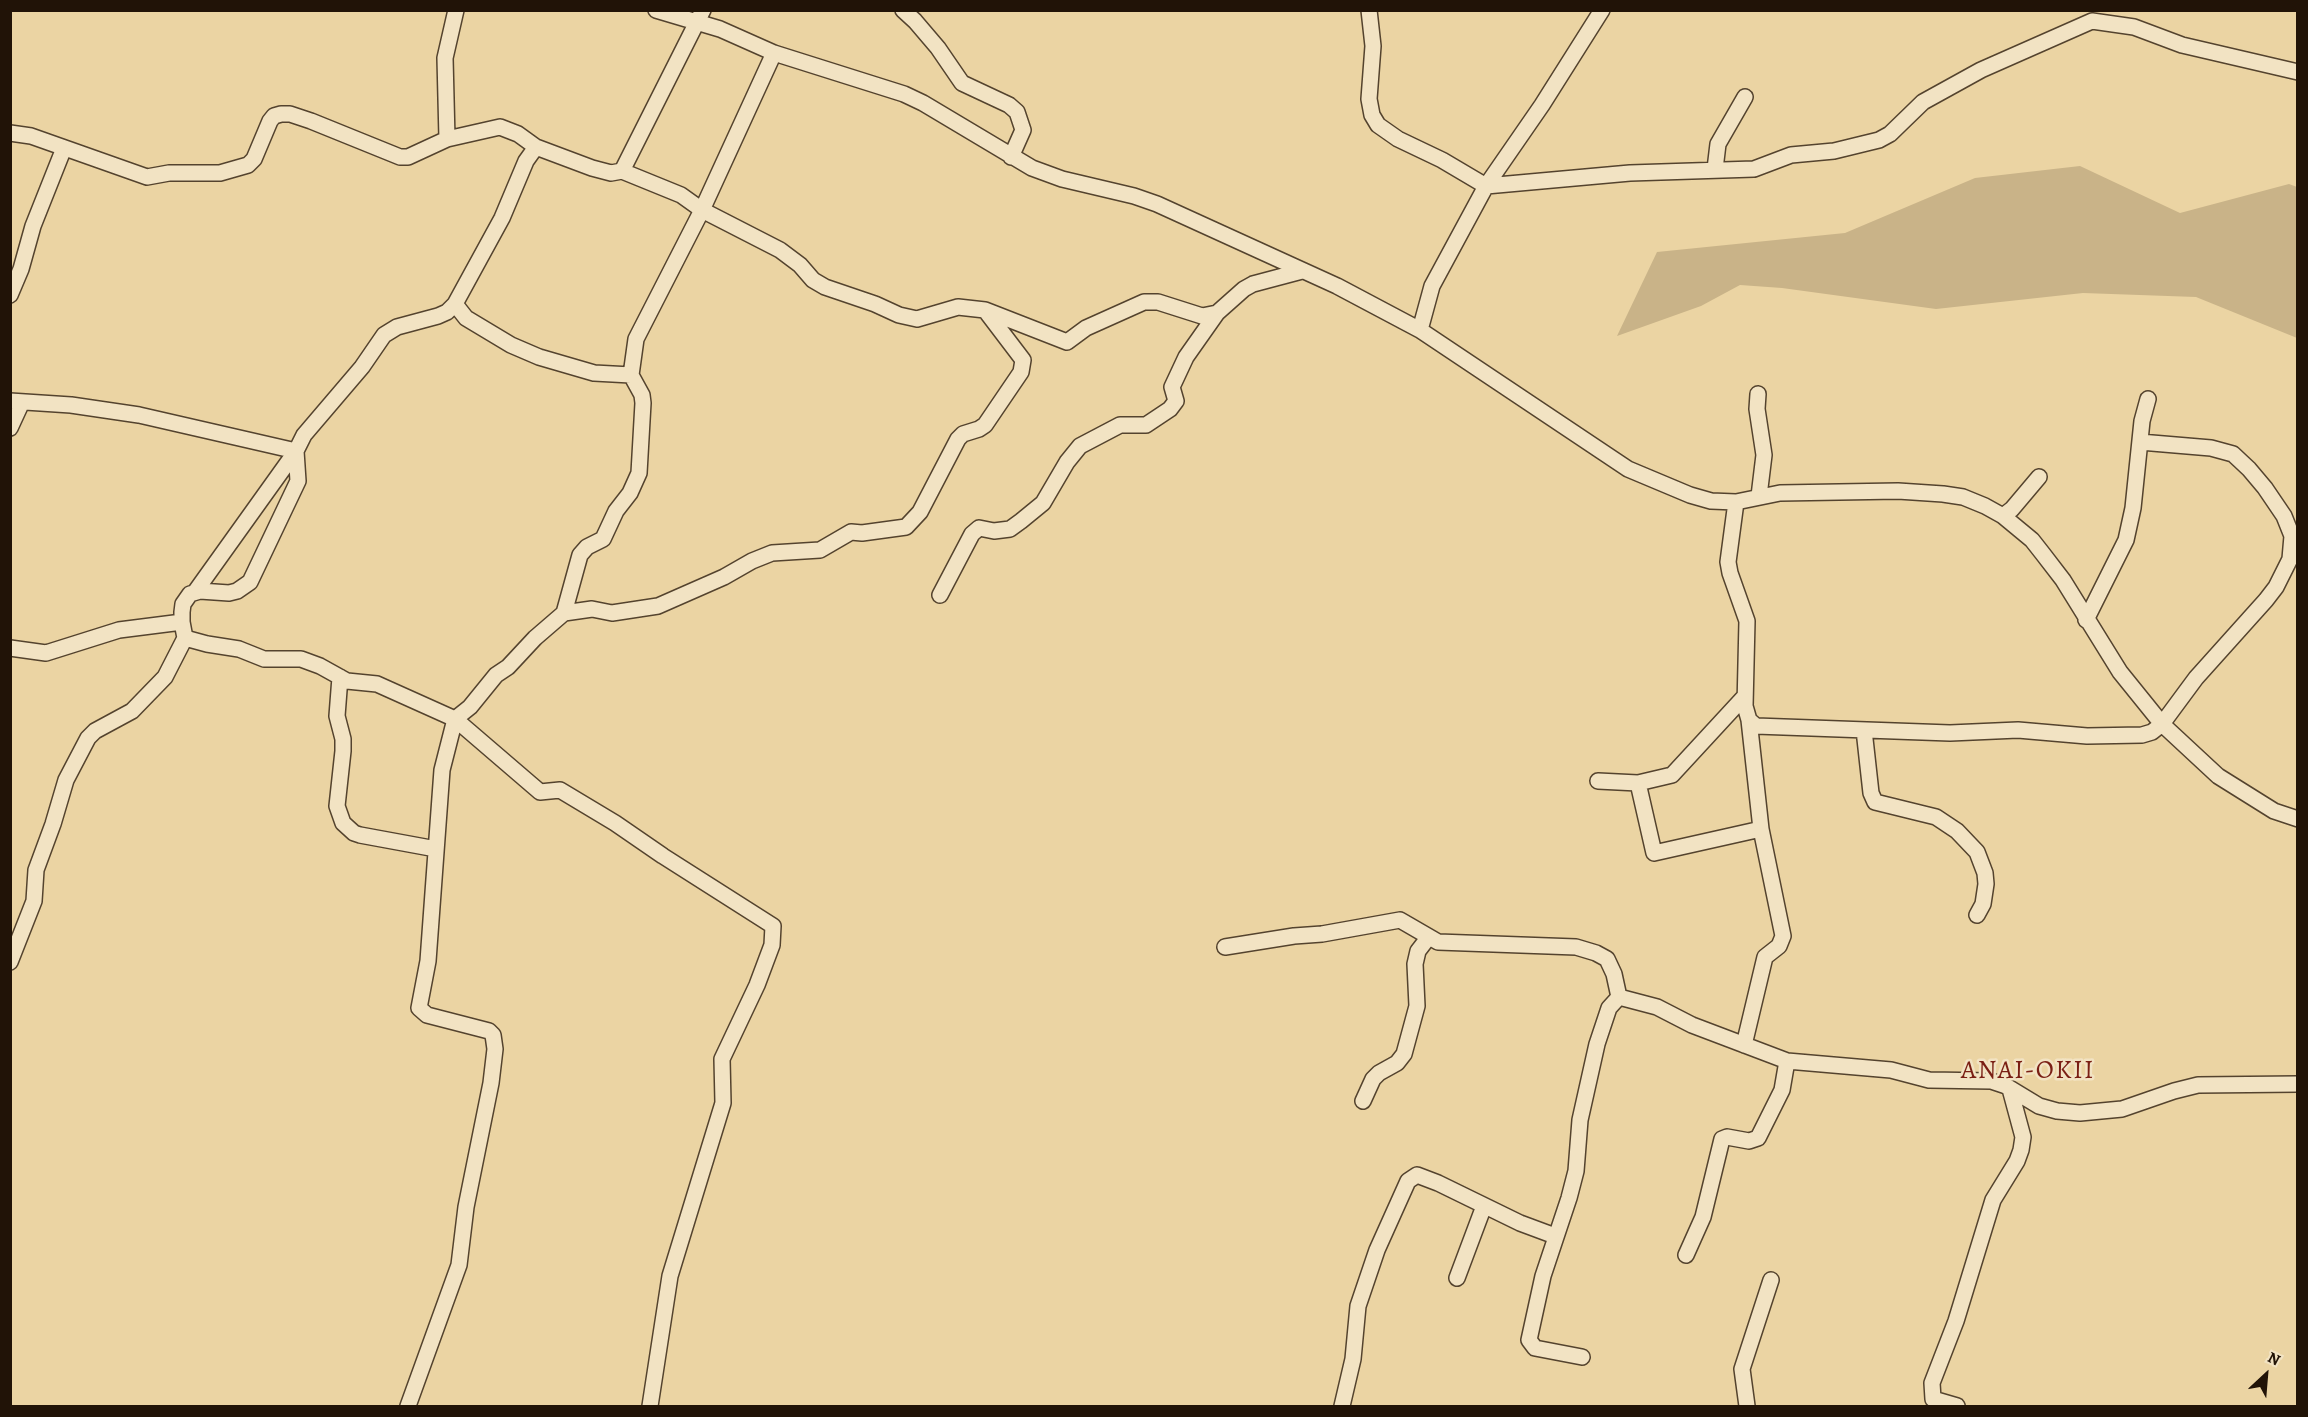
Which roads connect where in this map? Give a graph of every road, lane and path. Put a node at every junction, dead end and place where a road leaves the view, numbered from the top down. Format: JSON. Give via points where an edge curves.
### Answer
{"nodes":[{"id":1,"x":456,"y":10,"type":"edge"},
{"id":2,"x":656,"y":10,"type":"edge"},
{"id":3,"x":710,"y":10,"type":"edge"},
{"id":4,"x":903,"y":10,"type":"edge"},
{"id":5,"x":1369,"y":10,"type":"edge"},
{"id":6,"x":1602,"y":10,"type":"edge"},
{"id":7,"x":700,"y":16,"type":"edge"},
{"id":8,"x":720,"y":29,"type":"junction"},
{"id":9,"x":774,"y":54,"type":"junction"},
{"id":10,"x":2298,"y":72,"type":"edge"},
{"id":11,"x":1745,"y":97,"type":"dead end"},
{"id":12,"x":10,"y":133,"type":"edge"},
{"id":13,"x":447,"y":140,"type":"junction"},
{"id":14,"x":536,"y":147,"type":"junction"},
{"id":15,"x":64,"y":148,"type":"junction"},
{"id":16,"x":1011,"y":158,"type":"junction"},
{"id":17,"x":1715,"y":169,"type":"junction"},
{"id":18,"x":622,"y":171,"type":"junction"},
{"id":19,"x":1486,"y":186,"type":"junction"},
{"id":20,"x":702,"y":210,"type":"junction"},
{"id":21,"x":1302,"y":271,"type":"junction"},
{"id":22,"x":10,"y":295,"type":"edge"},
{"id":23,"x":455,"y":304,"type":"junction"},
{"id":24,"x":986,"y":310,"type":"junction"},
{"id":25,"x":1217,"y":313,"type":"junction"},
{"id":26,"x":1420,"y":330,"type":"junction"},
{"id":27,"x":631,"y":375,"type":"junction"},
{"id":28,"x":1758,"y":394,"type":"dead end"},
{"id":29,"x":2148,"y":399,"type":"dead end"},
{"id":30,"x":16,"y":402,"type":"edge"},
{"id":31,"x":10,"y":428,"type":"edge"},
{"id":32,"x":2140,"y":442,"type":"junction"},
{"id":33,"x":296,"y":451,"type":"junction"},
{"id":34,"x":2039,"y":477,"type":"dead end"},
{"id":35,"x":1759,"y":496,"type":"junction"},
{"id":36,"x":1736,"y":502,"type":"junction"},
{"id":37,"x":2003,"y":516,"type":"junction"},
{"id":38,"x":195,"y":591,"type":"junction"},
{"id":39,"x":940,"y":595,"type":"dead end"},
{"id":40,"x":564,"y":613,"type":"junction"},
{"id":41,"x":2086,"y":620,"type":"junction"},
{"id":42,"x":182,"y":622,"type":"junction"},
{"id":43,"x":185,"y":638,"type":"junction"},
{"id":44,"x":10,"y":648,"type":"edge"},
{"id":45,"x":340,"y":677,"type":"junction"},
{"id":46,"x":1744,"y":697,"type":"junction"},
{"id":47,"x":455,"y":719,"type":"junction"},
{"id":48,"x":1749,"y":720,"type":"junction"},
{"id":49,"x":2162,"y":724,"type":"junction"},
{"id":50,"x":1864,"y":730,"type":"junction"},
{"id":51,"x":1598,"y":781,"type":"dead end"},
{"id":52,"x":1638,"y":783,"type":"junction"},
{"id":53,"x":2298,"y":819,"type":"edge"},
{"id":54,"x":1761,"y":829,"type":"junction"},
{"id":55,"x":435,"y":849,"type":"junction"},
{"id":56,"x":1977,"y":915,"type":"dead end"},
{"id":57,"x":1428,"y":938,"type":"junction"},
{"id":58,"x":1226,"y":947,"type":"dead end"},
{"id":59,"x":10,"y":962,"type":"edge"},
{"id":60,"x":1619,"y":997,"type":"junction"},
{"id":61,"x":1744,"y":1045,"type":"junction"},
{"id":62,"x":1787,"y":1061,"type":"junction"},
{"id":63,"x":2298,"y":1084,"type":"edge"},
{"id":64,"x":2010,"y":1089,"type":"junction"},
{"id":65,"x":1363,"y":1101,"type":"dead end"},
{"id":66,"x":1484,"y":1206,"type":"junction"},
{"id":67,"x":1556,"y":1236,"type":"junction"},
{"id":68,"x":1686,"y":1256,"type":"dead end"},
{"id":69,"x":1457,"y":1278,"type":"dead end"},
{"id":70,"x":1771,"y":1280,"type":"dead end"},
{"id":71,"x":1582,"y":1357,"type":"dead end"},
{"id":72,"x":408,"y":1407,"type":"edge"},
{"id":73,"x":650,"y":1407,"type":"edge"},
{"id":74,"x":1342,"y":1407,"type":"edge"},
{"id":75,"x":1747,"y":1407,"type":"edge"},
{"id":76,"x":1957,"y":1407,"type":"edge"}],
"edges":[{"from":1,"to":13,"type":"street","via":[[446,58]]},
{"from":2,"to":7,"type":"street"},
{"from":3,"to":8,"type":"street"},
{"from":4,"to":16,"type":"street","via":[[938,48],[962,83],[1017,111],[1023,130]]},
{"from":5,"to":19,"type":"street","via":[[1373,46],[1369,99],[1378,125]]},
{"from":6,"to":19,"type":"street"},
{"from":7,"to":8,"type":"street"},
{"from":7,"to":18,"type":"street"},
{"from":8,"to":9,"type":"street"},
{"from":9,"to":16,"type":"street","via":[[904,94]]},
{"from":9,"to":20,"type":"street"},
{"from":10,"to":17,"type":"street","via":[[2182,45],[2134,27],[2092,21],[2005,57],[1923,102],[1879,140],[1834,151],[1791,155],[1754,169]]},
{"from":11,"to":17,"type":"street","via":[[1718,144]]},
{"from":12,"to":15,"type":"street"},
{"from":13,"to":14,"type":"street","via":[[500,127]]},
{"from":13,"to":15,"type":"street","via":[[408,157],[399,157],[311,121],[280,114],[270,121],[248,165],[220,173],[169,173],[155,177]]},
{"from":14,"to":18,"type":"street","via":[[592,168],[611,173]]},
{"from":14,"to":23,"type":"street"},
{"from":15,"to":22,"type":"street"},
{"from":16,"to":21,"type":"street","via":[[1062,179],[1157,204]]},
{"from":17,"to":19,"type":"street"},
{"from":18,"to":20,"type":"street","via":[[681,195]]},
{"from":19,"to":26,"type":"street","via":[[1432,286]]},
{"from":20,"to":24,"type":"street","via":[[790,255],[825,287],[899,315],[917,319],[958,307]]},
{"from":20,"to":27,"type":"street","via":[[636,339]]},
{"from":21,"to":25,"type":"street","via":[[1253,284]]},
{"from":21,"to":26,"type":"street"},
{"from":23,"to":27,"type":"street","via":[[466,318],[539,357],[594,373]]},
{"from":23,"to":33,"type":"street","via":[[438,316],[397,327],[384,335],[318,417]]},
{"from":24,"to":25,"type":"street","via":[[1067,342],[1086,328],[1144,302],[1158,302],[1197,316]]},
{"from":24,"to":40,"type":"street","via":[[1023,360],[1021,372],[985,425],[960,436],[920,512],[906,527],[850,532],[820,550],[772,554],[658,606],[612,613],[592,609]]},
{"from":25,"to":39,"type":"street","via":[[1186,357],[1172,387],[1176,401],[1170,409],[1146,425],[1120,425],[1080,446],[1043,503],[1010,530],[979,528],[972,534]]},
{"from":26,"to":36,"type":"street","via":[[1628,469],[1690,495]]},
{"from":27,"to":40,"type":"street","via":[[643,403],[639,473],[603,539],[580,555]]},
{"from":28,"to":35,"type":"street","via":[[1764,455]]},
{"from":29,"to":32,"type":"street"},
{"from":30,"to":31,"type":"street"},
{"from":30,"to":33,"type":"street","via":[[139,415]]},
{"from":32,"to":41,"type":"street","via":[[2126,540]]},
{"from":32,"to":49,"type":"street","via":[[2211,448],[2233,454],[2265,488],[2292,536],[2290,559],[2276,587],[2196,678]]},
{"from":33,"to":38,"type":"street"},
{"from":33,"to":38,"type":"street","via":[[298,481],[250,582],[229,593]]},
{"from":34,"to":37,"type":"street"},
{"from":35,"to":36,"type":"street"},
{"from":35,"to":37,"type":"street","via":[[1840,490],[1942,494],[1963,497]]},
{"from":36,"to":46,"type":"street","via":[[1728,562],[1747,621]]},
{"from":37,"to":41,"type":"street","via":[[2032,540],[2063,580]]},
{"from":38,"to":42,"type":"street","via":[[183,604]]},
{"from":40,"to":47,"type":"street"},
{"from":41,"to":49,"type":"street","via":[[2120,672]]},
{"from":42,"to":43,"type":"street"},
{"from":42,"to":44,"type":"street","via":[[119,630],[46,653]]},
{"from":43,"to":45,"type":"street","via":[[239,649],[264,659],[302,659]]},
{"from":43,"to":59,"type":"street","via":[[165,677],[132,711],[91,734],[69,773],[36,870],[34,901]]},
{"from":45,"to":47,"type":"street","via":[[350,682],[377,684]]},
{"from":45,"to":55,"type":"street","via":[[337,716],[343,751],[337,806],[342,823],[360,835]]},
{"from":46,"to":48,"type":"street"},
{"from":46,"to":52,"type":"street","via":[[1672,775]]},
{"from":47,"to":55,"type":"street","via":[[442,770]]},
{"from":47,"to":73,"type":"street","via":[[540,792],[560,790],[773,926],[772,945],[757,985],[722,1059],[723,1103],[670,1276]]},
{"from":48,"to":50,"type":"street","via":[[1756,726]]},
{"from":48,"to":54,"type":"street"},
{"from":49,"to":50,"type":"street","via":[[2152,732],[2129,737],[2018,730],[1950,734]]},
{"from":49,"to":53,"type":"street","via":[[2218,776],[2274,811]]},
{"from":50,"to":56,"type":"street","via":[[1875,802],[1936,817],[1977,852],[1986,884]]},
{"from":51,"to":52,"type":"street"},
{"from":52,"to":54,"type":"street","via":[[1654,853]]},
{"from":54,"to":61,"type":"street","via":[[1783,936],[1765,957]]},
{"from":55,"to":72,"type":"street","via":[[428,961],[419,1008],[427,1015],[489,1031],[495,1049],[459,1265]]},
{"from":57,"to":58,"type":"street","via":[[1396,920]]},
{"from":57,"to":60,"type":"street","via":[[1444,943],[1586,949],[1607,959]]},
{"from":57,"to":65,"type":"street","via":[[1418,951],[1415,964],[1417,1006],[1404,1054],[1373,1079]]},
{"from":60,"to":61,"type":"street","via":[[1657,1007]]},
{"from":60,"to":67,"type":"street","via":[[1606,1014],[1597,1044],[1580,1120],[1576,1171]]},
{"from":61,"to":62,"type":"street"},
{"from":62,"to":64,"type":"street","via":[[1891,1070],[1929,1080],[1991,1081]]},
{"from":62,"to":68,"type":"street","via":[[1782,1090],[1758,1138],[1722,1139],[1703,1217]]},
{"from":63,"to":64,"type":"street","via":[[2198,1085],[2122,1109],[2080,1113],[2047,1109]]},
{"from":64,"to":76,"type":"street","via":[[2023,1137],[2021,1150],[1993,1200],[1956,1321],[1932,1383],[1933,1399]]},
{"from":66,"to":67,"type":"street"},
{"from":66,"to":69,"type":"street"},
{"from":66,"to":74,"type":"street","via":[[1417,1175],[1408,1181],[1377,1250],[1358,1306],[1353,1359]]},
{"from":67,"to":71,"type":"street","via":[[1542,1276],[1529,1340],[1535,1348]]},
{"from":70,"to":75,"type":"street","via":[[1742,1369]]}]}
